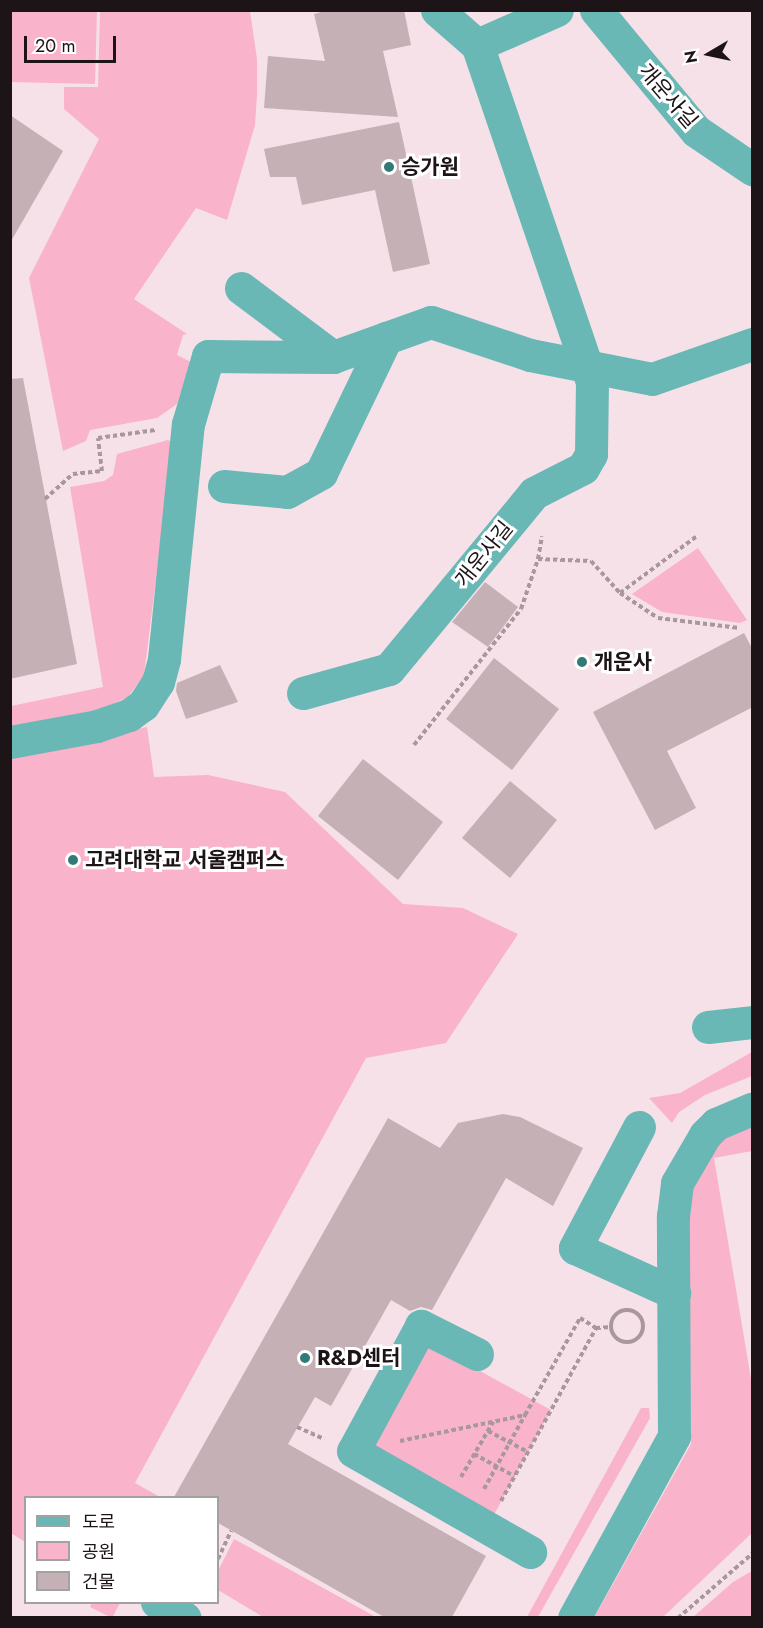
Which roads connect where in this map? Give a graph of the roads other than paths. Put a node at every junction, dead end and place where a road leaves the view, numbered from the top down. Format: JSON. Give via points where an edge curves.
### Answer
{"nodes":[{"id":1,"x":437,"y":10,"type":"edge"},
{"id":2,"x":557,"y":10,"type":"edge"},
{"id":3,"x":596,"y":10,"type":"edge"},
{"id":4,"x":477,"y":45,"type":"junction"},
{"id":5,"x":753,"y":169,"type":"edge"},
{"id":6,"x":241,"y":288,"type":"dead end"},
{"id":7,"x":386,"y":338,"type":"junction"},
{"id":8,"x":753,"y":344,"type":"edge"},
{"id":9,"x":333,"y":357,"type":"junction"},
{"id":10,"x":587,"y":367,"type":"junction"},
{"id":11,"x":225,"y":477,"type":"dead end"},
{"id":12,"x":303,"y":693,"type":"dead end"},
{"id":13,"x":10,"y":742,"type":"edge"},
{"id":14,"x":753,"y":1022,"type":"edge"},
{"id":15,"x":708,"y":1027,"type":"dead end"},
{"id":16,"x":753,"y":1109,"type":"edge"},
{"id":17,"x":639,"y":1127,"type":"dead end"},
{"id":18,"x":674,"y":1293,"type":"junction"},
{"id":19,"x":477,"y":1354,"type":"dead end"},
{"id":20,"x":530,"y":1552,"type":"dead end"},
{"id":21,"x":161,"y":1604,"type":"edge"},
{"id":22,"x":185,"y":1617,"type":"edge"},
{"id":23,"x":574,"y":1617,"type":"edge"}],
"edges":[{"from":1,"to":4,"type":"street","name":"개운사길"},
{"from":2,"to":4,"type":"street"},
{"from":3,"to":5,"type":"street","name":"개운사길","via":[[696,131]]},
{"from":4,"to":10,"type":"street","name":"개운사길"},
{"from":6,"to":9,"type":"street"},
{"from":7,"to":9,"type":"street"},
{"from":7,"to":10,"type":"street","via":[[431,322],[530,355]]},
{"from":7,"to":11,"type":"street","via":[[321,473],[309,479]]},
{"from":8,"to":10,"type":"street","via":[[652,379]]},
{"from":9,"to":13,"type":"street","via":[[208,356],[188,424],[164,659],[158,682],[143,705],[129,715],[97,726]]},
{"from":10,"to":12,"type":"street","name":"개운사길","via":[[594,395],[591,454],[583,468],[534,493],[389,669]]},
{"from":14,"to":15,"type":"street"},
{"from":16,"to":18,"type":"street","via":[[716,1124],[684,1165],[673,1200]]},
{"from":17,"to":18,"type":"street","via":[[575,1248]]},
{"from":18,"to":23,"type":"street","via":[[674,1436]]},
{"from":19,"to":20,"type":"street","via":[[421,1326],[353,1451],[463,1510]]},
{"from":21,"to":22,"type":"street"}]}
